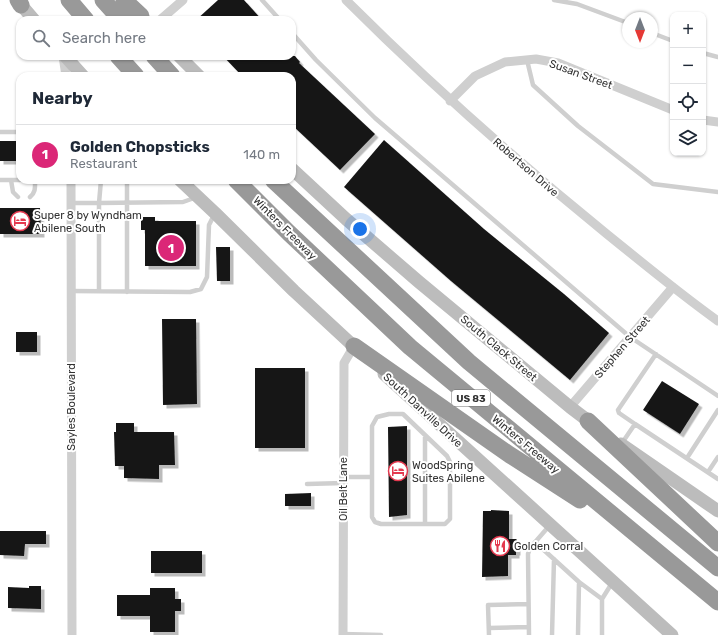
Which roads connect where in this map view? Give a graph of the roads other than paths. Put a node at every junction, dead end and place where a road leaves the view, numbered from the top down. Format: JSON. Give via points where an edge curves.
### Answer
{"nodes":[{"id":1,"x":69,"y":0,"type":"edge"},
{"id":2,"x":103,"y":0,"type":"edge"},
{"id":3,"x":125,"y":0,"type":"edge"},
{"id":4,"x":183,"y":0,"type":"edge"},
{"id":5,"x":262,"y":0,"type":"edge"},
{"id":6,"x":346,"y":0,"type":"edge"},
{"id":7,"x":554,"y":0,"type":"edge"},
{"id":8,"x":19,"y":2,"type":"edge"},
{"id":9,"x":31,"y":16,"type":"edge"},
{"id":10,"x":83,"y":16,"type":"edge"},
{"id":11,"x":117,"y":16,"type":"edge"},
{"id":12,"x":141,"y":16,"type":"edge"},
{"id":13,"x":165,"y":16,"type":"edge"},
{"id":14,"x":276,"y":16,"type":"edge"},
{"id":15,"x":622,"y":21,"type":"edge"},
{"id":16,"x":658,"y":35,"type":"edge"},
{"id":17,"x":296,"y":38,"type":"edge"},
{"id":18,"x":670,"y":40,"type":"edge"},
{"id":19,"x":706,"y":54,"type":"edge"},
{"id":20,"x":718,"y":57,"type":"edge"},
{"id":21,"x":64,"y":60,"type":"edge"},
{"id":22,"x":68,"y":60,"type":"edge"},
{"id":23,"x":122,"y":60,"type":"edge"},
{"id":24,"x":158,"y":60,"type":"edge"},
{"id":25,"x":183,"y":60,"type":"edge"},
{"id":26,"x":527,"y":60,"type":"junction"},
{"id":27,"x":66,"y":72,"type":"edge"},
{"id":28,"x":79,"y":72,"type":"edge"},
{"id":29,"x":132,"y":72,"type":"edge"},
{"id":30,"x":168,"y":72,"type":"edge"},
{"id":31,"x":195,"y":72,"type":"edge"},
{"id":32,"x":450,"y":101,"type":"junction"},
{"id":33,"x":670,"y":109,"type":"edge"},
{"id":34,"x":706,"y":120,"type":"edge"},
{"id":35,"x":718,"y":122,"type":"edge"},
{"id":36,"x":0,"y":132,"type":"edge"},
{"id":37,"x":16,"y":132,"type":"edge"},
{"id":38,"x":296,"y":173,"type":"edge"},
{"id":39,"x":0,"y":180,"type":"edge"},
{"id":40,"x":11,"y":180,"type":"junction"},
{"id":41,"x":16,"y":180,"type":"edge"},
{"id":42,"x":35,"y":184,"type":"edge"},
{"id":43,"x":71,"y":184,"type":"edge"},
{"id":44,"x":100,"y":184,"type":"edge"},
{"id":45,"x":127,"y":184,"type":"edge"},
{"id":46,"x":184,"y":184,"type":"edge"},
{"id":47,"x":240,"y":184,"type":"edge"},
{"id":48,"x":277,"y":184,"type":"edge"},
{"id":49,"x":718,"y":192,"type":"edge"},
{"id":50,"x":18,"y":197,"type":"dead end"},
{"id":51,"x":30,"y":197,"type":"dead end"},
{"id":52,"x":198,"y":197,"type":"junction"},
{"id":53,"x":71,"y":203,"type":"junction"},
{"id":54,"x":100,"y":203,"type":"junction"},
{"id":55,"x":127,"y":203,"type":"junction"},
{"id":56,"x":215,"y":213,"type":"junction"},
{"id":57,"x":673,"y":287,"type":"junction"},
{"id":58,"x":71,"y":291,"type":"junction"},
{"id":59,"x":100,"y":292,"type":"junction"},
{"id":60,"x":127,"y":292,"type":"junction"},
{"id":61,"x":718,"y":321,"type":"edge"},
{"id":62,"x":630,"y":337,"type":"junction"},
{"id":63,"x":354,"y":346,"type":"junction"},
{"id":64,"x":656,"y":354,"type":"junction"},
{"id":65,"x":718,"y":396,"type":"edge"},
{"id":66,"x":570,"y":407,"type":"junction"},
{"id":67,"x":718,"y":410,"type":"edge"},
{"id":68,"x":588,"y":421,"type":"junction"},
{"id":69,"x":635,"y":424,"type":"junction"},
{"id":70,"x":425,"y":435,"type":"junction"},
{"id":71,"x":622,"y":444,"type":"junction"},
{"id":72,"x":718,"y":457,"type":"edge"},
{"id":73,"x":687,"y":458,"type":"junction"},
{"id":74,"x":708,"y":472,"type":"junction"},
{"id":75,"x":372,"y":477,"type":"junction"},
{"id":76,"x":718,"y":479,"type":"edge"},
{"id":77,"x":344,"y":480,"type":"junction"},
{"id":78,"x":306,"y":484,"type":"dead end"},
{"id":79,"x":717,"y":509,"type":"edge"},
{"id":80,"x":425,"y":524,"type":"junction"},
{"id":81,"x":550,"y":525,"type":"junction"},
{"id":82,"x":535,"y":542,"type":"junction"},
{"id":83,"x":718,"y":543,"type":"edge"},
{"id":84,"x":652,"y":548,"type":"junction"},
{"id":85,"x":554,"y":559,"type":"junction"},
{"id":86,"x":718,"y":568,"type":"edge"},
{"id":87,"x":579,"y":582,"type":"junction"},
{"id":88,"x":613,"y":582,"type":"junction"},
{"id":89,"x":602,"y":600,"type":"junction"},
{"id":90,"x":718,"y":602,"type":"edge"},
{"id":91,"x":528,"y":604,"type":"junction"},
{"id":92,"x":529,"y":627,"type":"junction"},
{"id":93,"x":489,"y":628,"type":"junction"},
{"id":94,"x":72,"y":635,"type":"edge"},
{"id":95,"x":343,"y":635,"type":"edge"},
{"id":96,"x":381,"y":635,"type":"edge"},
{"id":97,"x":489,"y":635,"type":"edge"},
{"id":98,"x":529,"y":635,"type":"edge"},
{"id":99,"x":552,"y":635,"type":"edge"},
{"id":100,"x":578,"y":635,"type":"edge"},
{"id":101,"x":602,"y":635,"type":"edge"},
{"id":102,"x":672,"y":635,"type":"edge"}],
"edges":[{"from":1,"to":10,"type":"highway"},
{"from":2,"to":11,"type":"highway"},
{"from":3,"to":12,"type":"highway"},
{"from":4,"to":13,"type":"street"},
{"from":5,"to":14,"type":"lane"},
{"from":6,"to":32,"type":"street","name":"Robertson Drive"},
{"from":7,"to":15,"type":"lane","via":[[577,4]]},
{"from":8,"to":9,"type":"main road"},
{"from":16,"to":18,"type":"lane"},
{"from":17,"to":62,"type":"lane","via":[[375,118]]},
{"from":19,"to":20,"type":"lane"},
{"from":21,"to":27,"type":"street"},
{"from":22,"to":28,"type":"main road"},
{"from":23,"to":29,"type":"highway"},
{"from":24,"to":30,"type":"highway"},
{"from":25,"to":31,"type":"main road"},
{"from":26,"to":32,"type":"street","name":"Susan Street","via":[[506,62],[475,76]]},
{"from":26,"to":33,"type":"street","name":"Susan Street","via":[[558,63]]},
{"from":26,"to":49,"type":"lane","via":[[533,85],[578,126],[653,184]]},
{"from":32,"to":57,"type":"street","name":"Robertson Drive","via":[[558,195]]},
{"from":34,"to":35,"type":"street"},
{"from":36,"to":37,"type":"lane"},
{"from":38,"to":66,"type":"main road","name":"South Clack Street","via":[[419,282]]},
{"from":39,"to":40,"type":"lane"},
{"from":40,"to":41,"type":"lane"},
{"from":40,"to":50,"type":"lane","via":[[13,192]]},
{"from":42,"to":51,"type":"lane","via":[[35,190]]},
{"from":43,"to":53,"type":"street","name":"Sayles Boulevard"},
{"from":44,"to":54,"type":"lane"},
{"from":45,"to":55,"type":"lane"},
{"from":46,"to":52,"type":"main road","name":"South Danville Drive"},
{"from":47,"to":84,"type":"highway","name":"Winters Freeway","number":"US 83","via":[[410,347]]},
{"from":48,"to":86,"type":"highway","number":"US 83","via":[[469,362]]},
{"from":52,"to":55,"type":"lane","via":[[183,202]]},
{"from":52,"to":56,"type":"main road","name":"South Danville Drive"},
{"from":53,"to":54,"type":"lane"},
{"from":53,"to":58,"type":"street","name":"Sayles Boulevard"},
{"from":54,"to":55,"type":"lane"},
{"from":54,"to":59,"type":"lane"},
{"from":55,"to":60,"type":"lane"},
{"from":56,"to":60,"type":"lane","via":[[209,225],[207,277],[201,289],[190,292]]},
{"from":56,"to":63,"type":"main road","name":"South Danville Drive"},
{"from":57,"to":61,"type":"street","name":"Robertson Drive"},
{"from":57,"to":62,"type":"street","name":"Stephen Street"},
{"from":58,"to":59,"type":"lane"},
{"from":58,"to":94,"type":"street","name":"Sayles Boulevard"},
{"from":59,"to":60,"type":"lane"},
{"from":62,"to":64,"type":"lane"},
{"from":62,"to":66,"type":"street","name":"Stephen Street"},
{"from":63,"to":77,"type":"street","name":"Oil Belt Lane","via":[[344,363]]},
{"from":63,"to":81,"type":"main road","name":"South Danville Drive"},
{"from":63,"to":84,"type":"highway","via":[[510,455]]},
{"from":64,"to":65,"type":"lane"},
{"from":64,"to":69,"type":"lane","via":[[618,410]]},
{"from":66,"to":68,"type":"main road","name":"South Clack Street"},
{"from":67,"to":73,"type":"lane"},
{"from":68,"to":71,"type":"main road","name":"South Clack Street"},
{"from":68,"to":83,"type":"highway"},
{"from":69,"to":71,"type":"lane"},
{"from":69,"to":73,"type":"lane"},
{"from":70,"to":75,"type":"lane","via":[[403,414],[377,417],[372,426]]},
{"from":70,"to":80,"type":"lane"},
{"from":70,"to":80,"type":"lane","via":[[448,456],[450,462],[450,519],[446,524]]},
{"from":71,"to":79,"type":"main road","name":"South Clack Street"},
{"from":72,"to":74,"type":"lane"},
{"from":73,"to":74,"type":"lane"},
{"from":74,"to":76,"type":"lane"},
{"from":75,"to":77,"type":"lane"},
{"from":75,"to":80,"type":"lane","via":[[372,517],[375,522]]},
{"from":77,"to":78,"type":"lane"},
{"from":77,"to":95,"type":"street","name":"Oil Belt Lane"},
{"from":81,"to":82,"type":"lane"},
{"from":81,"to":88,"type":"main road","name":"South Danville Drive"},
{"from":82,"to":85,"type":"lane"},
{"from":82,"to":91,"type":"lane","via":[[528,554]]},
{"from":84,"to":90,"type":"highway","name":"Winters Freeway","number":"US 83"},
{"from":85,"to":87,"type":"lane"},
{"from":85,"to":99,"type":"lane"},
{"from":87,"to":89,"type":"lane"},
{"from":87,"to":100,"type":"lane"},
{"from":88,"to":89,"type":"lane"},
{"from":88,"to":102,"type":"main road","name":"South Danville Drive"},
{"from":89,"to":101,"type":"lane"},
{"from":91,"to":92,"type":"lane"},
{"from":91,"to":93,"type":"lane","via":[[488,605]]},
{"from":92,"to":93,"type":"lane"},
{"from":92,"to":98,"type":"lane"},
{"from":93,"to":97,"type":"lane"},
{"from":95,"to":96,"type":"lane"}]}
